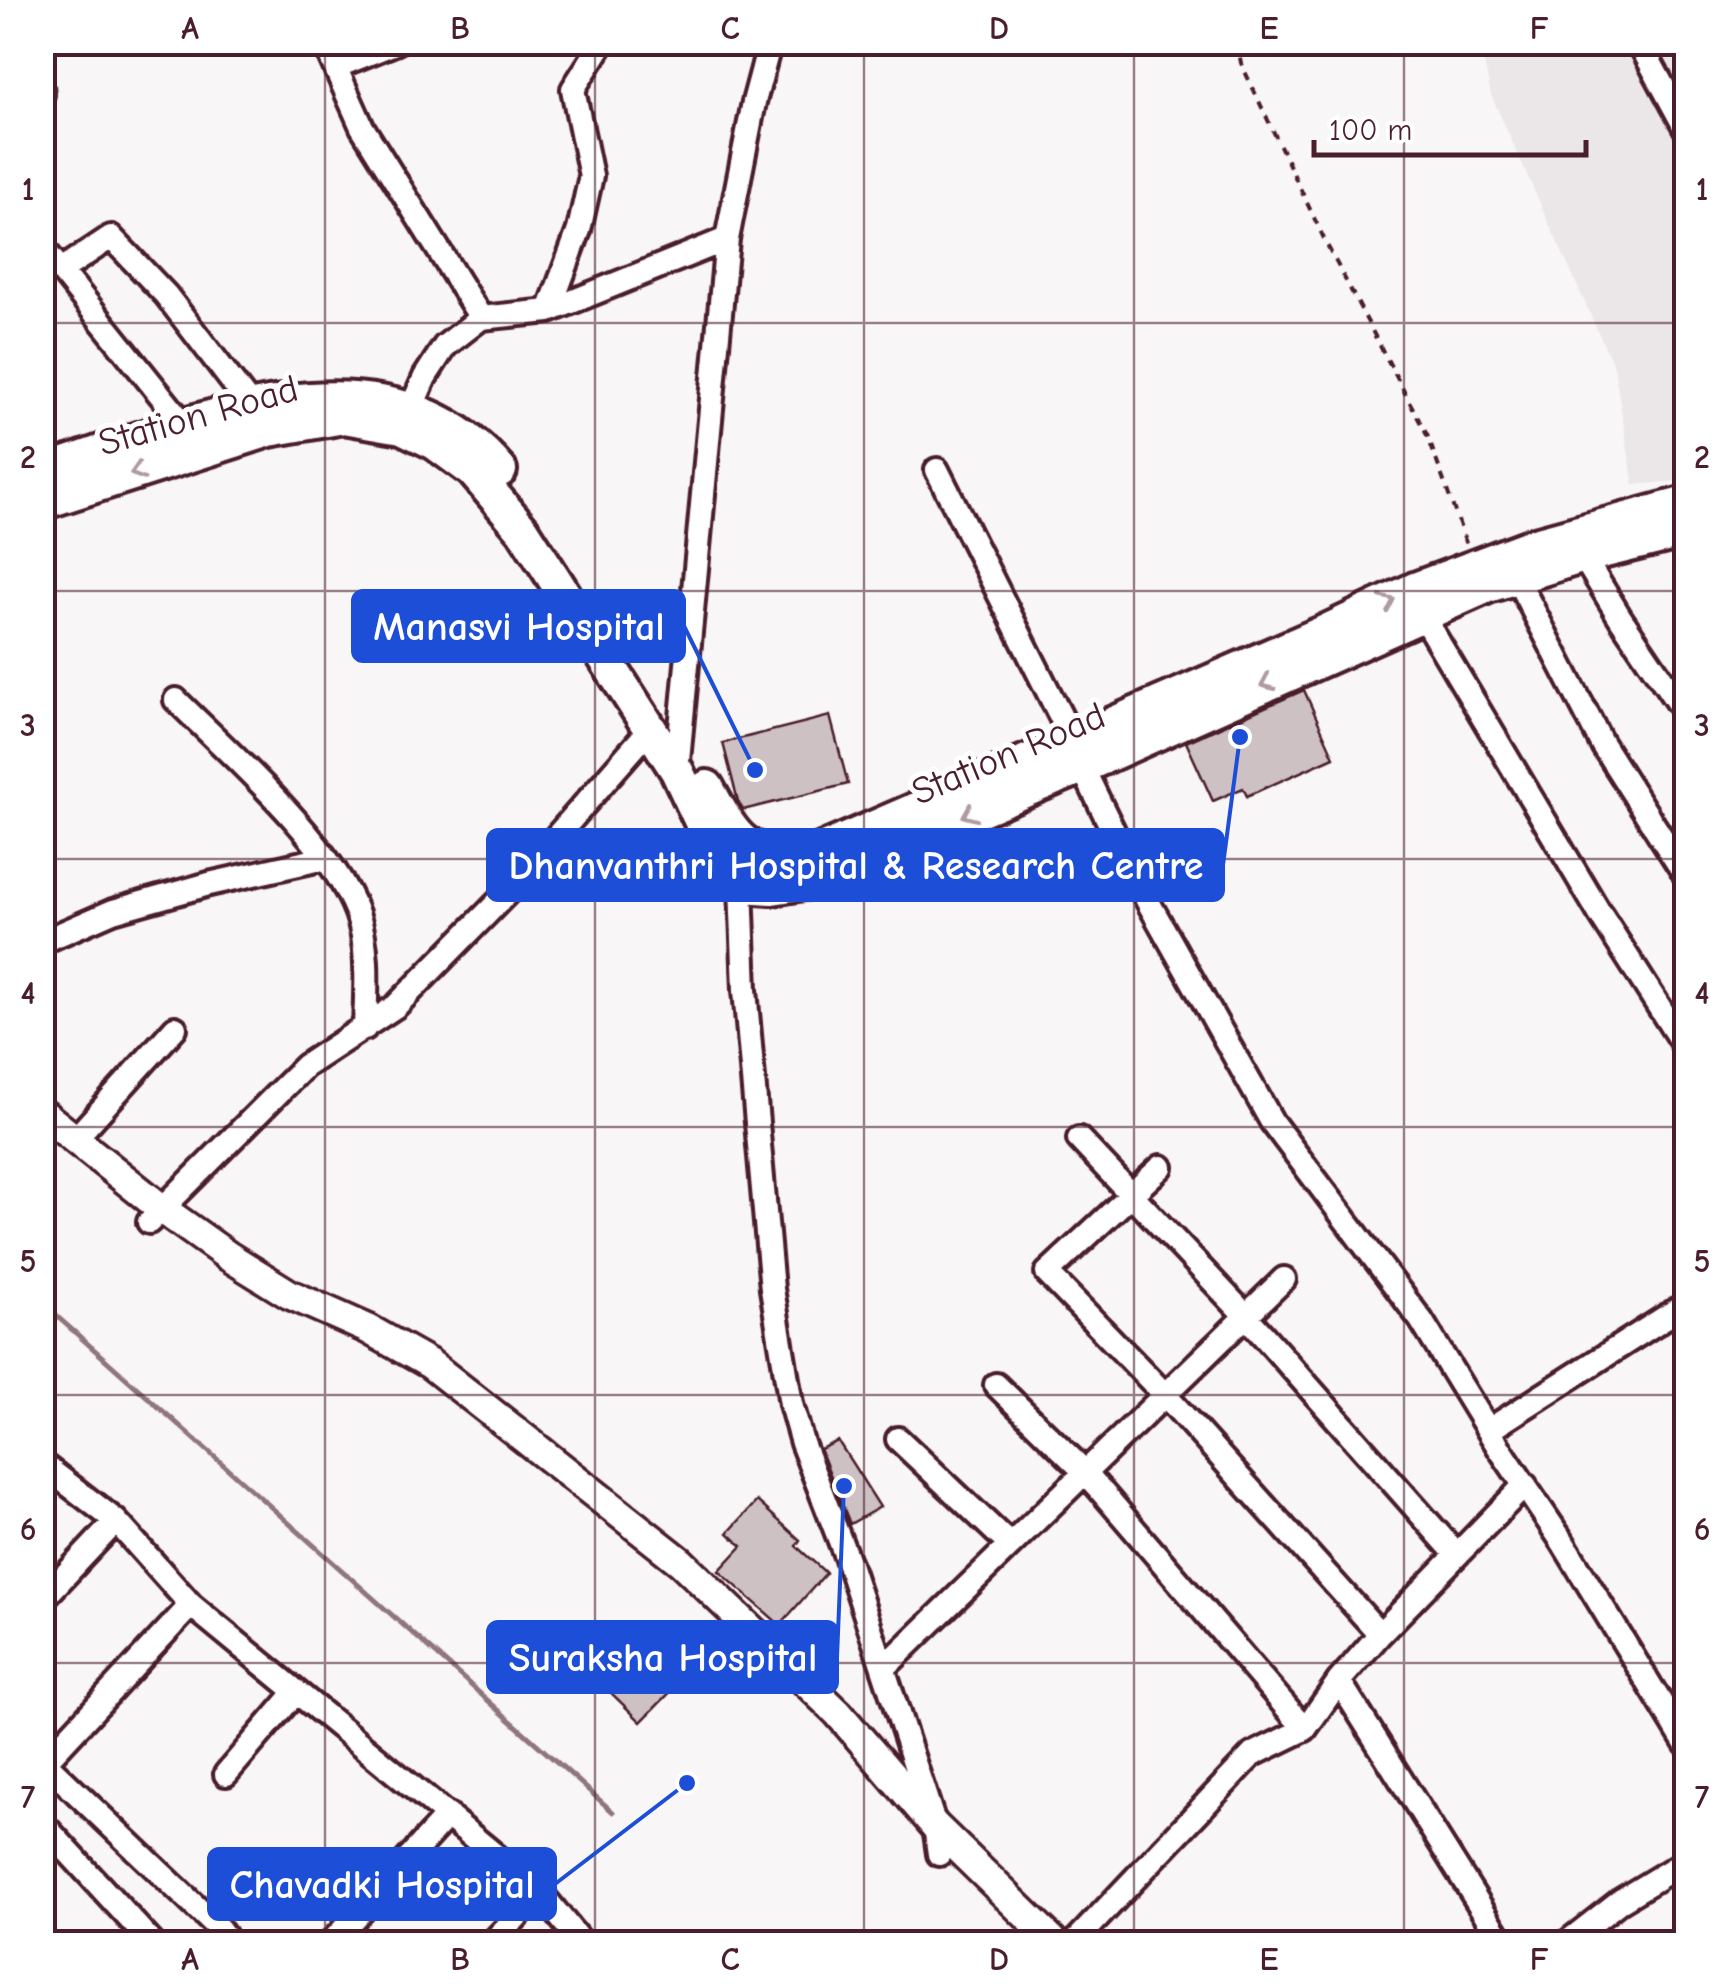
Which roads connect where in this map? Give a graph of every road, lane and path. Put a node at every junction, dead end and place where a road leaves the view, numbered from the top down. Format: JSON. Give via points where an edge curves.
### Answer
{"nodes":[{"id":1,"x":324,"y":42,"type":"edge"},
{"id":2,"x":396,"y":42,"type":"edge"},
{"id":3,"x":770,"y":42,"type":"edge"},
{"id":4,"x":1237,"y":42,"type":"edge"},
{"id":5,"x":1639,"y":42,"type":"edge"},
{"id":6,"x":590,"y":48,"type":"edge"},
{"id":7,"x":335,"y":66,"type":"junction"},
{"id":8,"x":1686,"y":129,"type":"edge"},
{"id":9,"x":726,"y":239,"type":"junction"},
{"id":10,"x":42,"y":247,"type":"edge"},
{"id":11,"x":60,"y":271,"type":"junction"},
{"id":12,"x":549,"y":311,"type":"junction"},
{"id":13,"x":481,"y":318,"type":"junction"},
{"id":14,"x":260,"y":418,"type":"junction"},
{"id":15,"x":407,"y":418,"type":"junction"},
{"id":16,"x":195,"y":437,"type":"junction"},
{"id":17,"x":938,"y":470,"type":"dead end"},
{"id":18,"x":42,"y":472,"type":"edge"},
{"id":19,"x":42,"y":503,"type":"edge"},
{"id":20,"x":1686,"y":503,"type":"edge"},
{"id":21,"x":1686,"y":531,"type":"edge"},
{"id":22,"x":1576,"y":545,"type":"junction"},
{"id":23,"x":1474,"y":566,"type":"junction"},
{"id":24,"x":1516,"y":577,"type":"junction"},
{"id":25,"x":1422,"y":615,"type":"junction"},
{"id":26,"x":176,"y":700,"type":"dead end"},
{"id":27,"x":1683,"y":702,"type":"edge"},
{"id":28,"x":670,"y":746,"type":"junction"},
{"id":29,"x":1077,"y":753,"type":"junction"},
{"id":30,"x":325,"y":858,"type":"junction"},
{"id":31,"x":1686,"y":876,"type":"edge"},
{"id":32,"x":741,"y":886,"type":"junction"},
{"id":33,"x":42,"y":942,"type":"edge"},
{"id":34,"x":176,"y":1028,"type":"dead end"},
{"id":35,"x":365,"y":1028,"type":"junction"},
{"id":36,"x":1685,"y":1045,"type":"edge"},
{"id":37,"x":42,"y":1113,"type":"edge"},
{"id":38,"x":42,"y":1136,"type":"edge"},
{"id":39,"x":75,"y":1139,"type":"junction"},
{"id":40,"x":1078,"y":1140,"type":"dead end"},
{"id":41,"x":1161,"y":1167,"type":"dead end"},
{"id":42,"x":1130,"y":1194,"type":"junction"},
{"id":43,"x":156,"y":1215,"type":"junction"},
{"id":44,"x":1284,"y":1279,"type":"dead end"},
{"id":45,"x":1686,"y":1304,"type":"edge"},
{"id":46,"x":1246,"y":1316,"type":"junction"},
{"id":47,"x":996,"y":1385,"type":"dead end"},
{"id":48,"x":1165,"y":1394,"type":"junction"},
{"id":49,"x":1489,"y":1430,"type":"junction"},
{"id":50,"x":898,"y":1440,"type":"dead end"},
{"id":51,"x":42,"y":1464,"type":"edge"},
{"id":52,"x":1085,"y":1472,"type":"junction"},
{"id":53,"x":1525,"y":1485,"type":"junction"},
{"id":54,"x":116,"y":1521,"type":"junction"},
{"id":55,"x":1010,"y":1545,"type":"junction"},
{"id":56,"x":1457,"y":1555,"type":"junction"},
{"id":57,"x":42,"y":1600,"type":"edge"},
{"id":58,"x":191,"y":1606,"type":"junction"},
{"id":59,"x":1380,"y":1634,"type":"junction"},
{"id":60,"x":884,"y":1668,"type":"junction"},
{"id":61,"x":1340,"y":1681,"type":"junction"},
{"id":62,"x":296,"y":1692,"type":"junction"},
{"id":63,"x":1305,"y":1729,"type":"junction"},
{"id":64,"x":1686,"y":1744,"type":"edge"},
{"id":65,"x":44,"y":1761,"type":"edge"},
{"id":66,"x":226,"y":1774,"type":"dead end"},
{"id":67,"x":448,"y":1815,"type":"junction"},
{"id":68,"x":42,"y":1822,"type":"edge"},
{"id":69,"x":937,"y":1840,"type":"junction"},
{"id":70,"x":1686,"y":1861,"type":"edge"},
{"id":71,"x":540,"y":1892,"type":"junction"},
{"id":72,"x":1018,"y":1909,"type":"junction"},
{"id":73,"x":1028,"y":1943,"type":"edge"},
{"id":74,"x":153,"y":1944,"type":"edge"},
{"id":75,"x":224,"y":1944,"type":"edge"},
{"id":76,"x":330,"y":1944,"type":"edge"},
{"id":77,"x":491,"y":1944,"type":"edge"},
{"id":78,"x":582,"y":1944,"type":"edge"},
{"id":79,"x":1056,"y":1944,"type":"edge"},
{"id":80,"x":1073,"y":1944,"type":"edge"},
{"id":81,"x":1504,"y":1944,"type":"edge"},
{"id":82,"x":1565,"y":1944,"type":"edge"}],
"edges":[{"from":1,"to":7,"type":"street"},
{"from":2,"to":7,"type":"street"},
{"from":3,"to":9,"type":"street"},
{"from":4,"to":23,"type":"path","via":[[1326,243],[1428,437]]},
{"from":5,"to":8,"type":"street"},
{"from":6,"to":12,"type":"street","via":[[573,89],[591,176],[580,230]]},
{"from":7,"to":13,"type":"street","via":[[362,126]]},
{"from":9,"to":12,"type":"street"},
{"from":9,"to":28,"type":"street"},
{"from":10,"to":11,"type":"street"},
{"from":11,"to":14,"type":"street","via":[[111,236]]},
{"from":11,"to":16,"type":"street"},
{"from":12,"to":13,"type":"street"},
{"from":13,"to":15,"type":"street","via":[[445,346]]},
{"from":14,"to":15,"type":"highway","name":"Station Road","via":[[343,396]]},
{"from":14,"to":16,"type":"highway","name":"Station Road"},
{"from":15,"to":28,"type":"highway","name":"Station Road","via":[[446,422],[487,454],[536,512]]},
{"from":16,"to":18,"type":"highway","name":"Station Road"},
{"from":16,"to":19,"type":"highway","name":"Station Road","one_way":true},
{"from":17,"to":29,"type":"street"},
{"from":20,"to":22,"type":"highway","name":"Station Road"},
{"from":21,"to":22,"type":"highway","name":"Station Road"},
{"from":22,"to":23,"type":"highway","name":"Station Road"},
{"from":22,"to":24,"type":"highway","name":"Station Road"},
{"from":22,"to":27,"type":"street"},
{"from":29,"to":23,"type":"highway","name":"Station Road","one_way":true},
{"from":24,"to":25,"type":"highway","name":"Station Road"},
{"from":24,"to":31,"type":"street","via":[[1602,744]]},
{"from":25,"to":29,"type":"highway","name":"Station Road","one_way":true},
{"from":25,"to":36,"type":"street"},
{"from":26,"to":30,"type":"street"},
{"from":28,"to":29,"type":"highway","name":"Station Road","via":[[730,829],[775,856],[808,856]]},
{"from":28,"to":32,"type":"highway","name":"Station Road","via":[[720,860]]},
{"from":28,"to":35,"type":"street"},
{"from":29,"to":32,"type":"highway","name":"Station Road","one_way":true,"via":[[804,882]]},
{"from":29,"to":49,"type":"street","via":[[1147,900],[1272,1122],[1421,1320]]},
{"from":30,"to":33,"type":"street","via":[[113,911]]},
{"from":30,"to":35,"type":"street","via":[[356,912],[367,962]]},
{"from":32,"to":60,"type":"street","via":[[772,1289],[791,1404]]},
{"from":34,"to":39,"type":"street"},
{"from":35,"to":43,"type":"street","via":[[305,1066]]},
{"from":37,"to":39,"type":"main road"},
{"from":38,"to":43,"type":"main road"},
{"from":39,"to":43,"type":"main road"},
{"from":40,"to":42,"type":"street"},
{"from":41,"to":42,"type":"street"},
{"from":42,"to":46,"type":"street"},
{"from":42,"to":48,"type":"street","via":[[1047,1273]]},
{"from":43,"to":69,"type":"main road","via":[[364,1337],[430,1364],[681,1562],[838,1713]]},
{"from":44,"to":46,"type":"street"},
{"from":45,"to":49,"type":"street"},
{"from":46,"to":48,"type":"street"},
{"from":46,"to":56,"type":"street"},
{"from":47,"to":52,"type":"street"},
{"from":48,"to":52,"type":"street"},
{"from":48,"to":59,"type":"street"},
{"from":49,"to":53,"type":"street"},
{"from":50,"to":55,"type":"street"},
{"from":51,"to":54,"type":"street"},
{"from":52,"to":55,"type":"street"},
{"from":52,"to":63,"type":"street"},
{"from":53,"to":56,"type":"street"},
{"from":53,"to":64,"type":"street"},
{"from":54,"to":57,"type":"street"},
{"from":54,"to":58,"type":"street"},
{"from":55,"to":60,"type":"street"},
{"from":56,"to":59,"type":"street"},
{"from":58,"to":62,"type":"street"},
{"from":58,"to":65,"type":"street"},
{"from":59,"to":61,"type":"street"},
{"from":60,"to":69,"type":"street"},
{"from":61,"to":63,"type":"street"},
{"from":61,"to":81,"type":"street"},
{"from":62,"to":66,"type":"street"},
{"from":62,"to":67,"type":"street"},
{"from":63,"to":80,"type":"street","via":[[1252,1755]]},
{"from":65,"to":75,"type":"street","via":[[219,1928]]},
{"from":67,"to":71,"type":"street"},
{"from":67,"to":76,"type":"street"},
{"from":68,"to":74,"type":"street"},
{"from":69,"to":72,"type":"main road"},
{"from":69,"to":73,"type":"main road"},
{"from":70,"to":82,"type":"street"},
{"from":71,"to":77,"type":"street"},
{"from":71,"to":78,"type":"street"},
{"from":72,"to":73,"type":"main road"},
{"from":72,"to":79,"type":"main road"}]}
